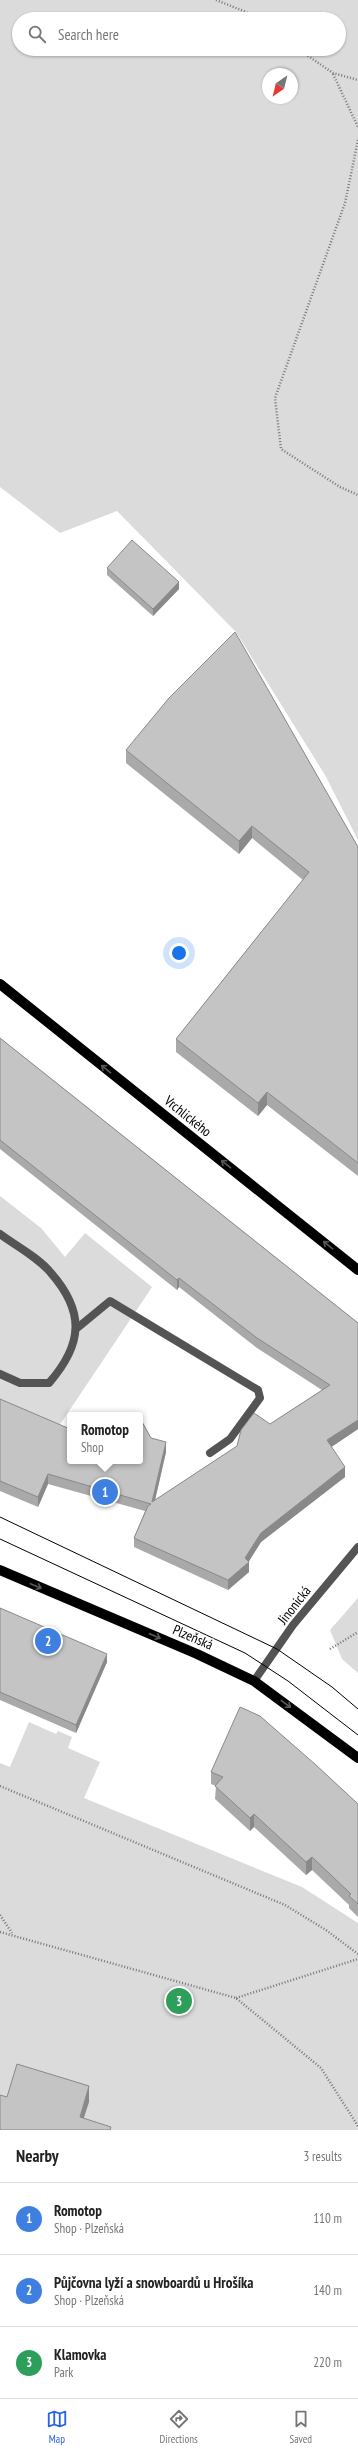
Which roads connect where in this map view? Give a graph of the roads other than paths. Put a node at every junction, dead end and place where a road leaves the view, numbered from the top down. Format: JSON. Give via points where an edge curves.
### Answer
{"nodes":[{"id":1,"x":0,"y":984,"type":"edge"},
{"id":2,"x":0,"y":1234,"type":"edge"},
{"id":3,"x":358,"y":1270,"type":"edge"},
{"id":4,"x":76,"y":1329,"type":"junction"},
{"id":5,"x":0,"y":1374,"type":"edge"},
{"id":6,"x":210,"y":1453,"type":"dead end"},
{"id":7,"x":358,"y":1547,"type":"edge"},
{"id":8,"x":0,"y":1570,"type":"edge"},
{"id":9,"x":254,"y":1681,"type":"junction"},
{"id":10,"x":358,"y":1758,"type":"edge"}],
"edges":[{"from":3,"to":1,"type":"main road","name":"Vrchlického","one_way":true},
{"from":2,"to":4,"type":"street","via":[[50,1272],[73,1303]]},
{"from":4,"to":5,"type":"street","via":[[66,1363],[49,1383],[20,1383]]},
{"from":4,"to":6,"type":"street","via":[[110,1301],[258,1390],[260,1398],[230,1439]]},
{"from":7,"to":9,"type":"street","name":"Jinonická","via":[[293,1626]]},
{"from":8,"to":9,"type":"main road","name":"Plzeňská","one_way":true},
{"from":9,"to":10,"type":"main road","name":"Plzeňská","one_way":true}]}
